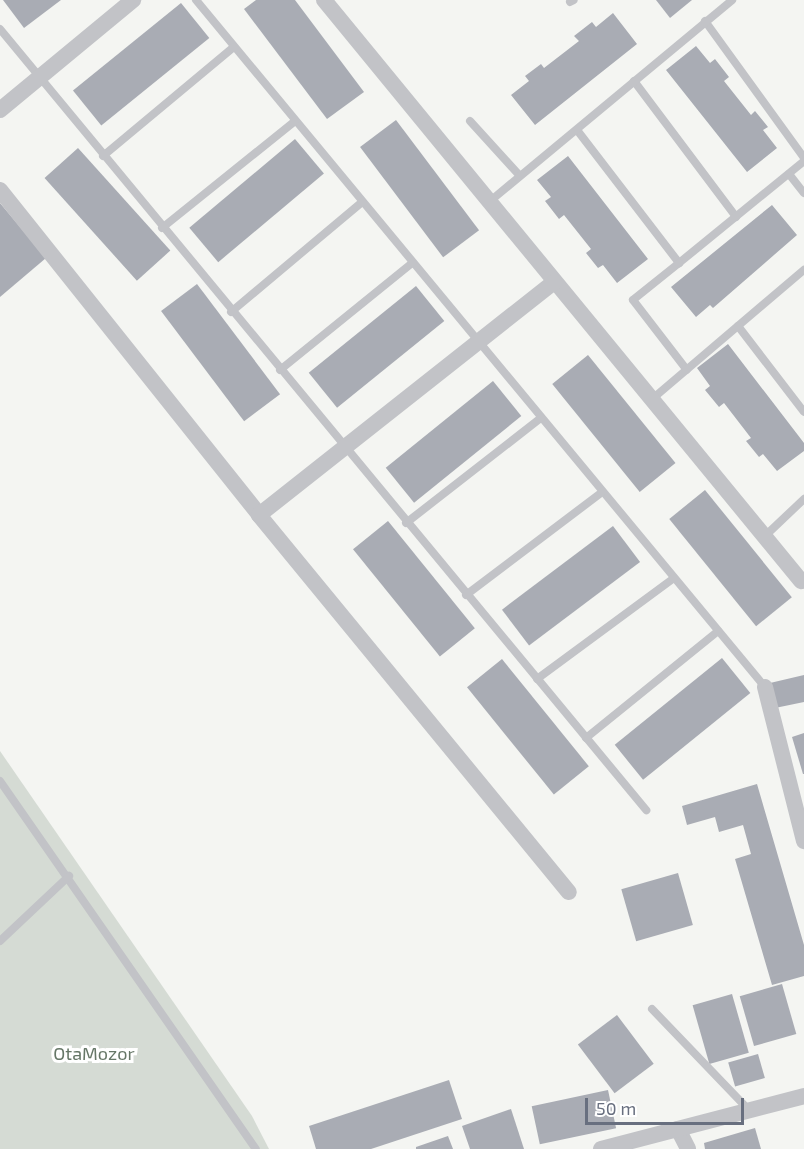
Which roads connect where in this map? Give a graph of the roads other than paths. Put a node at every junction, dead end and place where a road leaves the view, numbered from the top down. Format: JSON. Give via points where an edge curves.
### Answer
{"nodes":[{"id":1,"x":133,"y":0,"type":"edge"},
{"id":2,"x":196,"y":0,"type":"edge"},
{"id":3,"x":324,"y":0,"type":"edge"},
{"id":4,"x":732,"y":0,"type":"edge"},
{"id":5,"x":705,"y":21,"type":"junction"},
{"id":6,"x":0,"y":29,"type":"edge"},
{"id":7,"x":234,"y":47,"type":"junction"},
{"id":8,"x":39,"y":77,"type":"junction"},
{"id":9,"x":634,"y":81,"type":"junction"},
{"id":10,"x":0,"y":110,"type":"edge"},
{"id":11,"x":296,"y":121,"type":"junction"},
{"id":12,"x":470,"y":121,"type":"dead end"},
{"id":13,"x":577,"y":130,"type":"junction"},
{"id":14,"x":104,"y":156,"type":"junction"},
{"id":15,"x":804,"y":160,"type":"edge"},
{"id":16,"x":789,"y":174,"type":"junction"},
{"id":17,"x":520,"y":176,"type":"junction"},
{"id":18,"x":0,"y":190,"type":"edge"},
{"id":19,"x":804,"y":193,"type":"edge"},
{"id":20,"x":362,"y":202,"type":"junction"},
{"id":21,"x":488,"y":202,"type":"junction"},
{"id":22,"x":736,"y":217,"type":"junction"},
{"id":23,"x":162,"y":228,"type":"junction"},
{"id":24,"x":412,"y":263,"type":"junction"},
{"id":25,"x":679,"y":263,"type":"junction"},
{"id":26,"x":804,"y":270,"type":"edge"},
{"id":27,"x":554,"y":282,"type":"junction"},
{"id":28,"x":231,"y":312,"type":"junction"},
{"id":29,"x":738,"y":326,"type":"junction"},
{"id":30,"x":478,"y":342,"type":"junction"},
{"id":31,"x":280,"y":370,"type":"junction"},
{"id":32,"x":687,"y":370,"type":"junction"},
{"id":33,"x":651,"y":399,"type":"junction"},
{"id":34,"x":804,"y":412,"type":"edge"},
{"id":35,"x":541,"y":418,"type":"junction"},
{"id":36,"x":344,"y":448,"type":"junction"},
{"id":37,"x":602,"y":492,"type":"junction"},
{"id":38,"x":804,"y":499,"type":"edge"},
{"id":39,"x":259,"y":515,"type":"junction"},
{"id":40,"x":406,"y":523,"type":"junction"},
{"id":41,"x":765,"y":537,"type":"junction"},
{"id":42,"x":674,"y":578,"type":"junction"},
{"id":43,"x":801,"y":580,"type":"dead end"},
{"id":44,"x":466,"y":595,"type":"junction"},
{"id":45,"x":718,"y":632,"type":"junction"},
{"id":46,"x":537,"y":679,"type":"junction"},
{"id":47,"x":765,"y":687,"type":"joint"},
{"id":48,"x":586,"y":738,"type":"junction"},
{"id":49,"x":0,"y":780,"type":"edge"},
{"id":50,"x":646,"y":810,"type":"dead end"},
{"id":51,"x":804,"y":841,"type":"edge"},
{"id":52,"x":69,"y":876,"type":"junction"},
{"id":53,"x":569,"y":892,"type":"dead end"},
{"id":54,"x":0,"y":941,"type":"edge"},
{"id":55,"x":652,"y":1009,"type":"dead end"},
{"id":56,"x":804,"y":1096,"type":"edge"},
{"id":57,"x":749,"y":1110,"type":"junction"},
{"id":58,"x":678,"y":1129,"type":"junction"},
{"id":59,"x":256,"y":1149,"type":"edge"},
{"id":60,"x":602,"y":1149,"type":"edge"},
{"id":61,"x":688,"y":1149,"type":"edge"}],
"edges":[{"from":1,"to":8,"type":"street"},
{"from":2,"to":7,"type":"lane"},
{"from":3,"to":21,"type":"street"},
{"from":4,"to":5,"type":"lane"},
{"from":5,"to":9,"type":"lane"},
{"from":5,"to":15,"type":"lane"},
{"from":6,"to":8,"type":"lane"},
{"from":7,"to":11,"type":"lane"},
{"from":7,"to":14,"type":"lane"},
{"from":8,"to":10,"type":"street"},
{"from":8,"to":14,"type":"lane"},
{"from":9,"to":13,"type":"lane"},
{"from":9,"to":22,"type":"lane"},
{"from":11,"to":20,"type":"lane"},
{"from":11,"to":23,"type":"lane"},
{"from":12,"to":17,"type":"lane"},
{"from":13,"to":17,"type":"lane"},
{"from":13,"to":25,"type":"lane"},
{"from":14,"to":23,"type":"lane"},
{"from":15,"to":16,"type":"lane"},
{"from":16,"to":19,"type":"lane"},
{"from":16,"to":22,"type":"lane"},
{"from":17,"to":21,"type":"lane"},
{"from":18,"to":39,"type":"street"},
{"from":20,"to":24,"type":"lane"},
{"from":20,"to":28,"type":"lane"},
{"from":21,"to":27,"type":"street"},
{"from":22,"to":25,"type":"lane"},
{"from":23,"to":28,"type":"lane"},
{"from":24,"to":30,"type":"lane"},
{"from":24,"to":31,"type":"lane"},
{"from":25,"to":32,"type":"lane","via":[[633,300]]},
{"from":26,"to":29,"type":"lane"},
{"from":27,"to":30,"type":"street"},
{"from":27,"to":33,"type":"street"},
{"from":28,"to":31,"type":"lane"},
{"from":29,"to":32,"type":"lane"},
{"from":29,"to":34,"type":"lane"},
{"from":30,"to":35,"type":"lane"},
{"from":30,"to":36,"type":"street"},
{"from":31,"to":36,"type":"lane"},
{"from":32,"to":33,"type":"lane"},
{"from":33,"to":41,"type":"street"},
{"from":35,"to":37,"type":"lane"},
{"from":35,"to":40,"type":"lane"},
{"from":36,"to":39,"type":"street"},
{"from":36,"to":40,"type":"lane"},
{"from":37,"to":42,"type":"lane"},
{"from":37,"to":44,"type":"lane"},
{"from":38,"to":41,"type":"lane"},
{"from":39,"to":53,"type":"street"},
{"from":40,"to":44,"type":"lane"},
{"from":41,"to":43,"type":"street"},
{"from":42,"to":45,"type":"lane"},
{"from":42,"to":46,"type":"lane"},
{"from":44,"to":46,"type":"lane"},
{"from":45,"to":47,"type":"lane"},
{"from":45,"to":48,"type":"lane"},
{"from":46,"to":48,"type":"lane"},
{"from":47,"to":51,"type":"street"},
{"from":48,"to":50,"type":"lane"},
{"from":49,"to":52,"type":"lane"},
{"from":52,"to":54,"type":"lane"},
{"from":52,"to":59,"type":"lane"},
{"from":55,"to":57,"type":"lane"},
{"from":56,"to":57,"type":"street"},
{"from":57,"to":58,"type":"street"},
{"from":58,"to":60,"type":"street"},
{"from":58,"to":61,"type":"street"}]}
